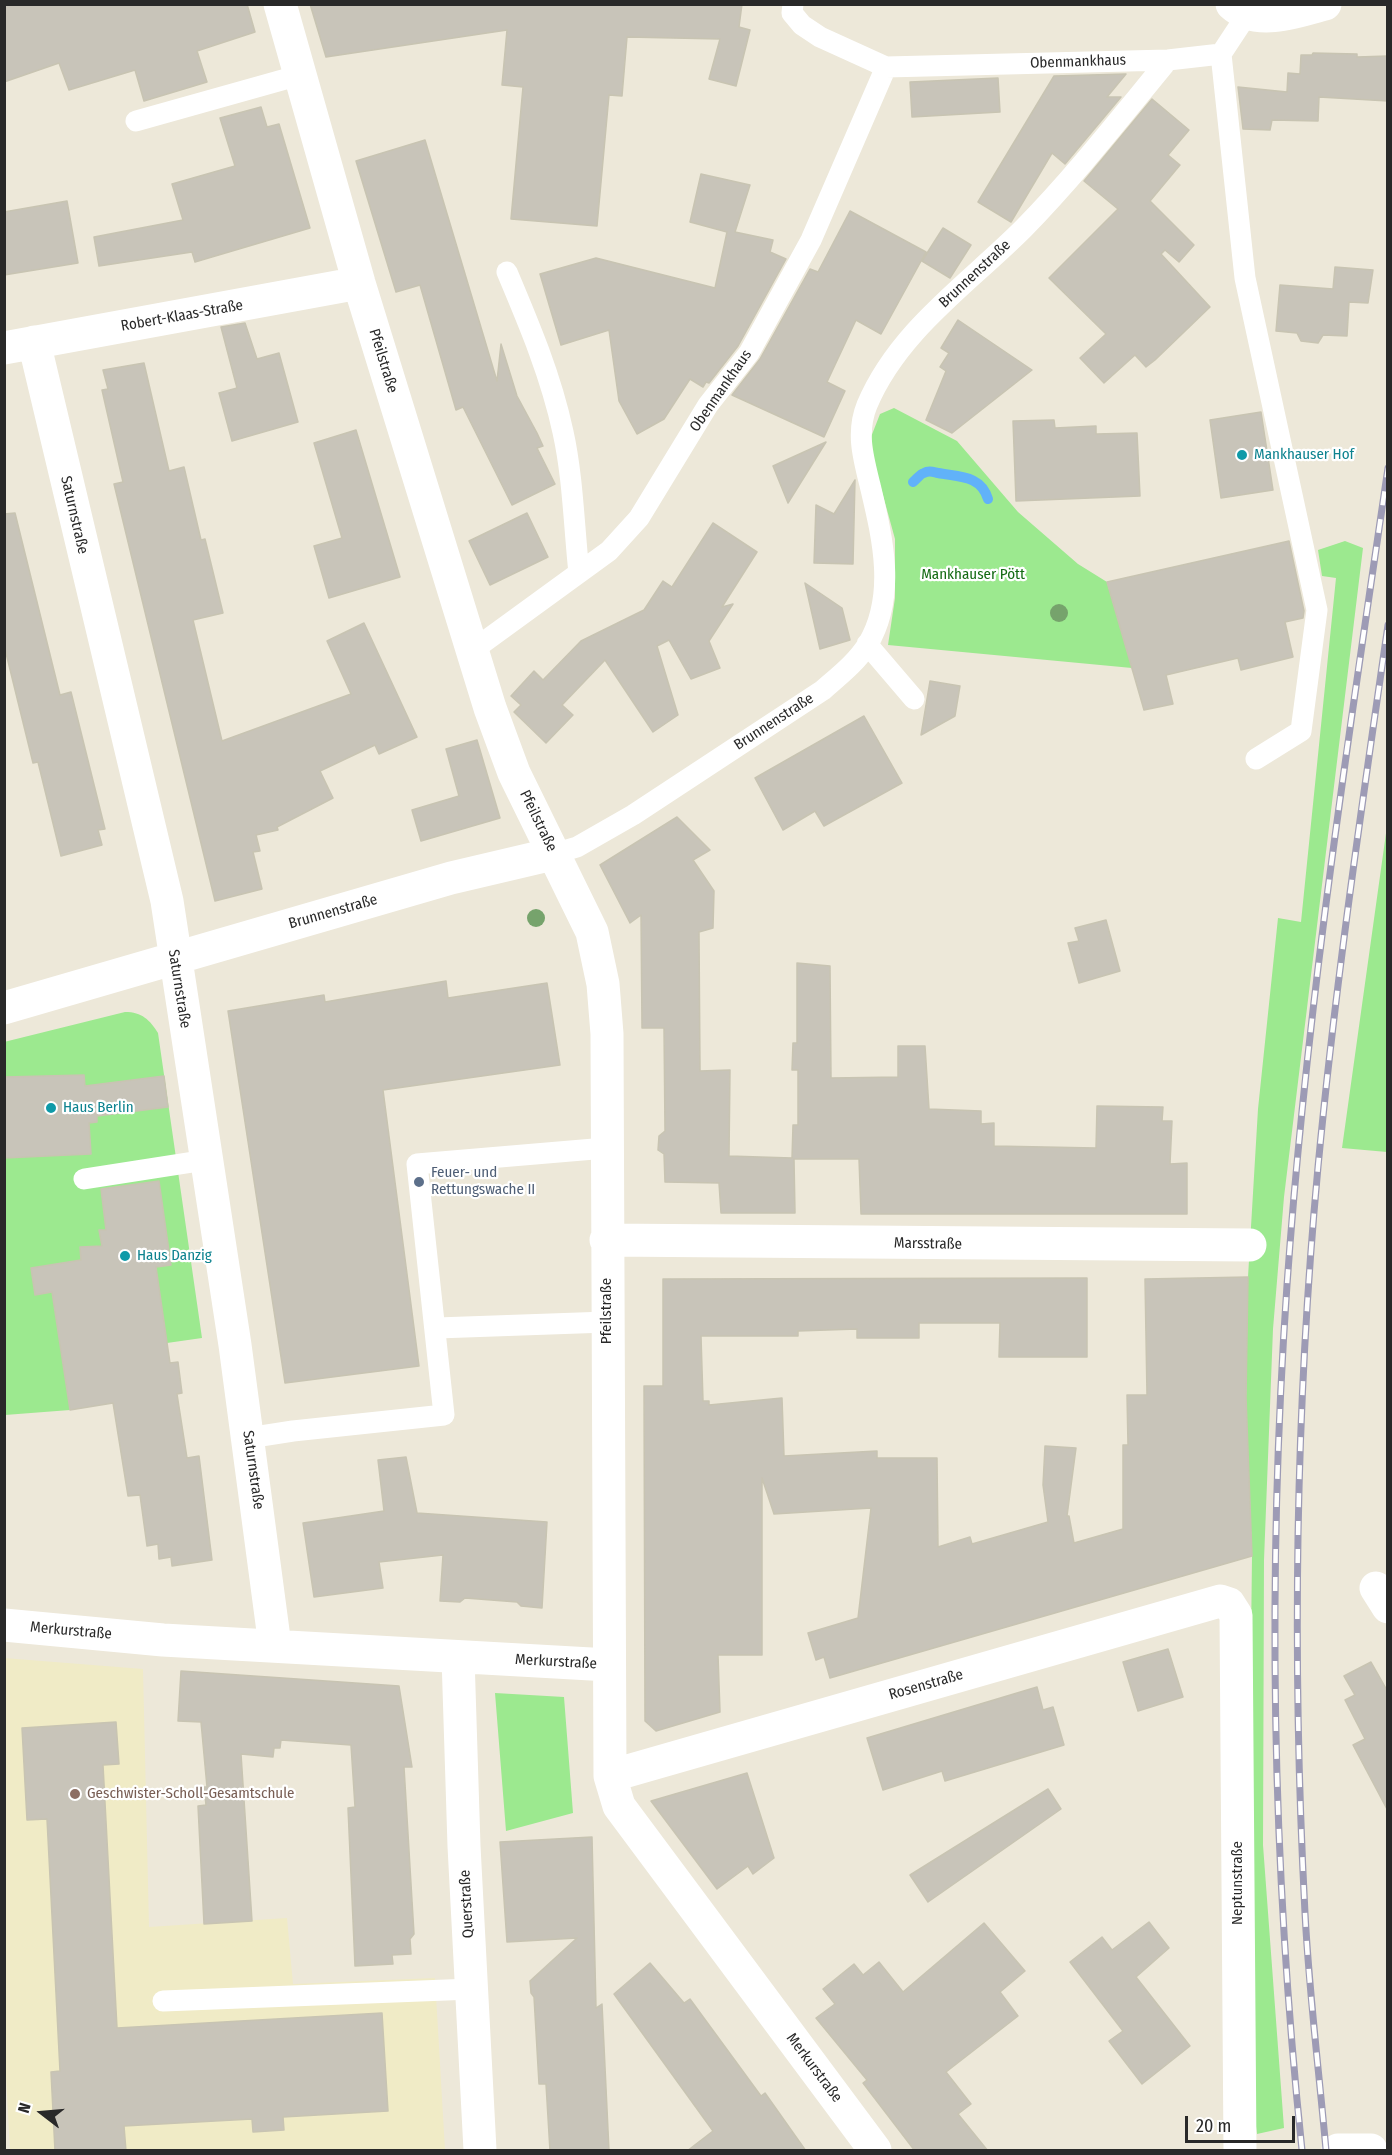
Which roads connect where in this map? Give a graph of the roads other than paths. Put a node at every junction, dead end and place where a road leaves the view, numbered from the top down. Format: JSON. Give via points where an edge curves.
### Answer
{"nodes":[{"id":1,"x":280,"y":4,"type":"edge"},
{"id":2,"x":793,"y":4,"type":"edge"},
{"id":3,"x":1325,"y":4,"type":"edge"},
{"id":4,"x":1240,"y":9,"type":"edge"},
{"id":5,"x":1221,"y":54,"type":"junction"},
{"id":6,"x":1168,"y":60,"type":"junction"},
{"id":7,"x":886,"y":67,"type":"junction"},
{"id":8,"x":300,"y":75,"type":"junction"},
{"id":9,"x":136,"y":121,"type":"dead end"},
{"id":10,"x":507,"y":272,"type":"dead end"},
{"id":11,"x":359,"y":284,"type":"junction"},
{"id":12,"x":19,"y":345,"type":"edge"},
{"id":13,"x":579,"y":573,"type":"junction"},
{"id":14,"x":867,"y":644,"type":"junction"},
{"id":15,"x":473,"y":650,"type":"junction"},
{"id":16,"x":914,"y":699,"type":"dead end"},
{"id":17,"x":1256,"y":759,"type":"dead end"},
{"id":18,"x":554,"y":854,"type":"junction"},
{"id":19,"x":175,"y":959,"type":"junction"},
{"id":20,"x":4,"y":1008,"type":"edge"},
{"id":21,"x":606,"y":1148,"type":"junction"},
{"id":22,"x":206,"y":1160,"type":"junction"},
{"id":23,"x":84,"y":1179,"type":"dead end"},
{"id":24,"x":606,"y":1240,"type":"junction"},
{"id":25,"x":1250,"y":1245,"type":"dead end"},
{"id":26,"x":607,"y":1322,"type":"junction"},
{"id":27,"x":437,"y":1329,"type":"junction"},
{"id":28,"x":248,"y":1438,"type":"junction"},
{"id":29,"x":1236,"y":1615,"type":"joint"},
{"id":30,"x":4,"y":1625,"type":"edge"},
{"id":31,"x":274,"y":1646,"type":"junction"},
{"id":32,"x":458,"y":1657,"type":"junction"},
{"id":33,"x":609,"y":1665,"type":"junction"},
{"id":34,"x":610,"y":1776,"type":"junction"},
{"id":35,"x":472,"y":1989,"type":"junction"},
{"id":36,"x":163,"y":2001,"type":"dead end"},
{"id":37,"x":480,"y":2151,"type":"edge"},
{"id":38,"x":875,"y":2151,"type":"edge"},
{"id":39,"x":1240,"y":2151,"type":"edge"},
{"id":40,"x":1338,"y":2151,"type":"edge"},
{"id":41,"x":1371,"y":2151,"type":"edge"}],
"edges":[{"from":1,"to":8,"type":"street","name":"Pfeilstraße"},
{"from":2,"to":7,"type":"lane","name":"Obenmankhaus","via":[[792,13],[802,25]]},
{"from":3,"to":4,"type":"street","via":[[1274,16]]},
{"from":4,"to":5,"type":"lane"},
{"from":5,"to":6,"type":"lane","name":"Obenmankhaus"},
{"from":5,"to":17,"type":"lane","via":[[1245,278],[1317,610],[1301,731]]},
{"from":6,"to":7,"type":"lane","name":"Obenmankhaus"},
{"from":6,"to":14,"type":"lane","name":"Brunnenstraße","via":[[1023,229],[902,347],[876,386],[863,417],[861,440],[883,536],[885,568],[883,599]]},
{"from":7,"to":13,"type":"lane","name":"Obenmankhaus","via":[[811,240],[749,353],[708,405],[639,519],[609,551]]},
{"from":8,"to":9,"type":"lane"},
{"from":8,"to":11,"type":"street","name":"Pfeilstraße"},
{"from":10,"to":13,"type":"lane","via":[[556,401],[564,435]]},
{"from":11,"to":12,"type":"street","name":"Robert-Klaas-Straße"},
{"from":11,"to":15,"type":"street","name":"Pfeilstraße"},
{"from":12,"to":19,"type":"street","name":"Saturnstraße","via":[[166,901]]},
{"from":13,"to":15,"type":"lane","name":"Obenmankhaus"},
{"from":14,"to":16,"type":"lane"},
{"from":14,"to":18,"type":"lane","name":"Brunnenstraße","via":[[824,690],[633,815],[577,848]]},
{"from":15,"to":18,"type":"street","name":"Pfeilstraße","via":[[514,773]]},
{"from":18,"to":19,"type":"street","name":"Brunnenstraße","via":[[451,878]]},
{"from":18,"to":21,"type":"street","name":"Pfeilstraße","via":[[592,933],[603,984],[607,1034]]},
{"from":19,"to":20,"type":"street","name":"Brunnenstraße"},
{"from":19,"to":22,"type":"street","name":"Saturnstraße"},
{"from":21,"to":24,"type":"street","name":"Pfeilstraße"},
{"from":21,"to":27,"type":"lane","via":[[417,1164]]},
{"from":22,"to":23,"type":"lane"},
{"from":22,"to":28,"type":"street","name":"Saturnstraße"},
{"from":24,"to":25,"type":"street","name":"Marsstraße"},
{"from":24,"to":26,"type":"street","name":"Pfeilstraße"},
{"from":26,"to":27,"type":"lane"},
{"from":26,"to":33,"type":"street","name":"Pfeilstraße"},
{"from":27,"to":28,"type":"lane","via":[[444,1415]]},
{"from":28,"to":31,"type":"street","name":"Saturnstraße"},
{"from":29,"to":34,"type":"street","name":"Rosenstraße","via":[[1229,1604],[1220,1601]]},
{"from":29,"to":39,"type":"street","name":"Neptunstraße"},
{"from":30,"to":31,"type":"street","name":"Merkurstraße"},
{"from":31,"to":32,"type":"street","name":"Merkurstraße"},
{"from":32,"to":33,"type":"street","name":"Merkurstraße"},
{"from":32,"to":35,"type":"street","name":"Querstraße"},
{"from":33,"to":34,"type":"street","name":"Merkurstraße"},
{"from":34,"to":38,"type":"street","name":"Merkurstraße","via":[[619,1806]]},
{"from":35,"to":36,"type":"lane"},
{"from":35,"to":37,"type":"street","name":"Querstraße"},
{"from":40,"to":41,"type":"street"}]}
